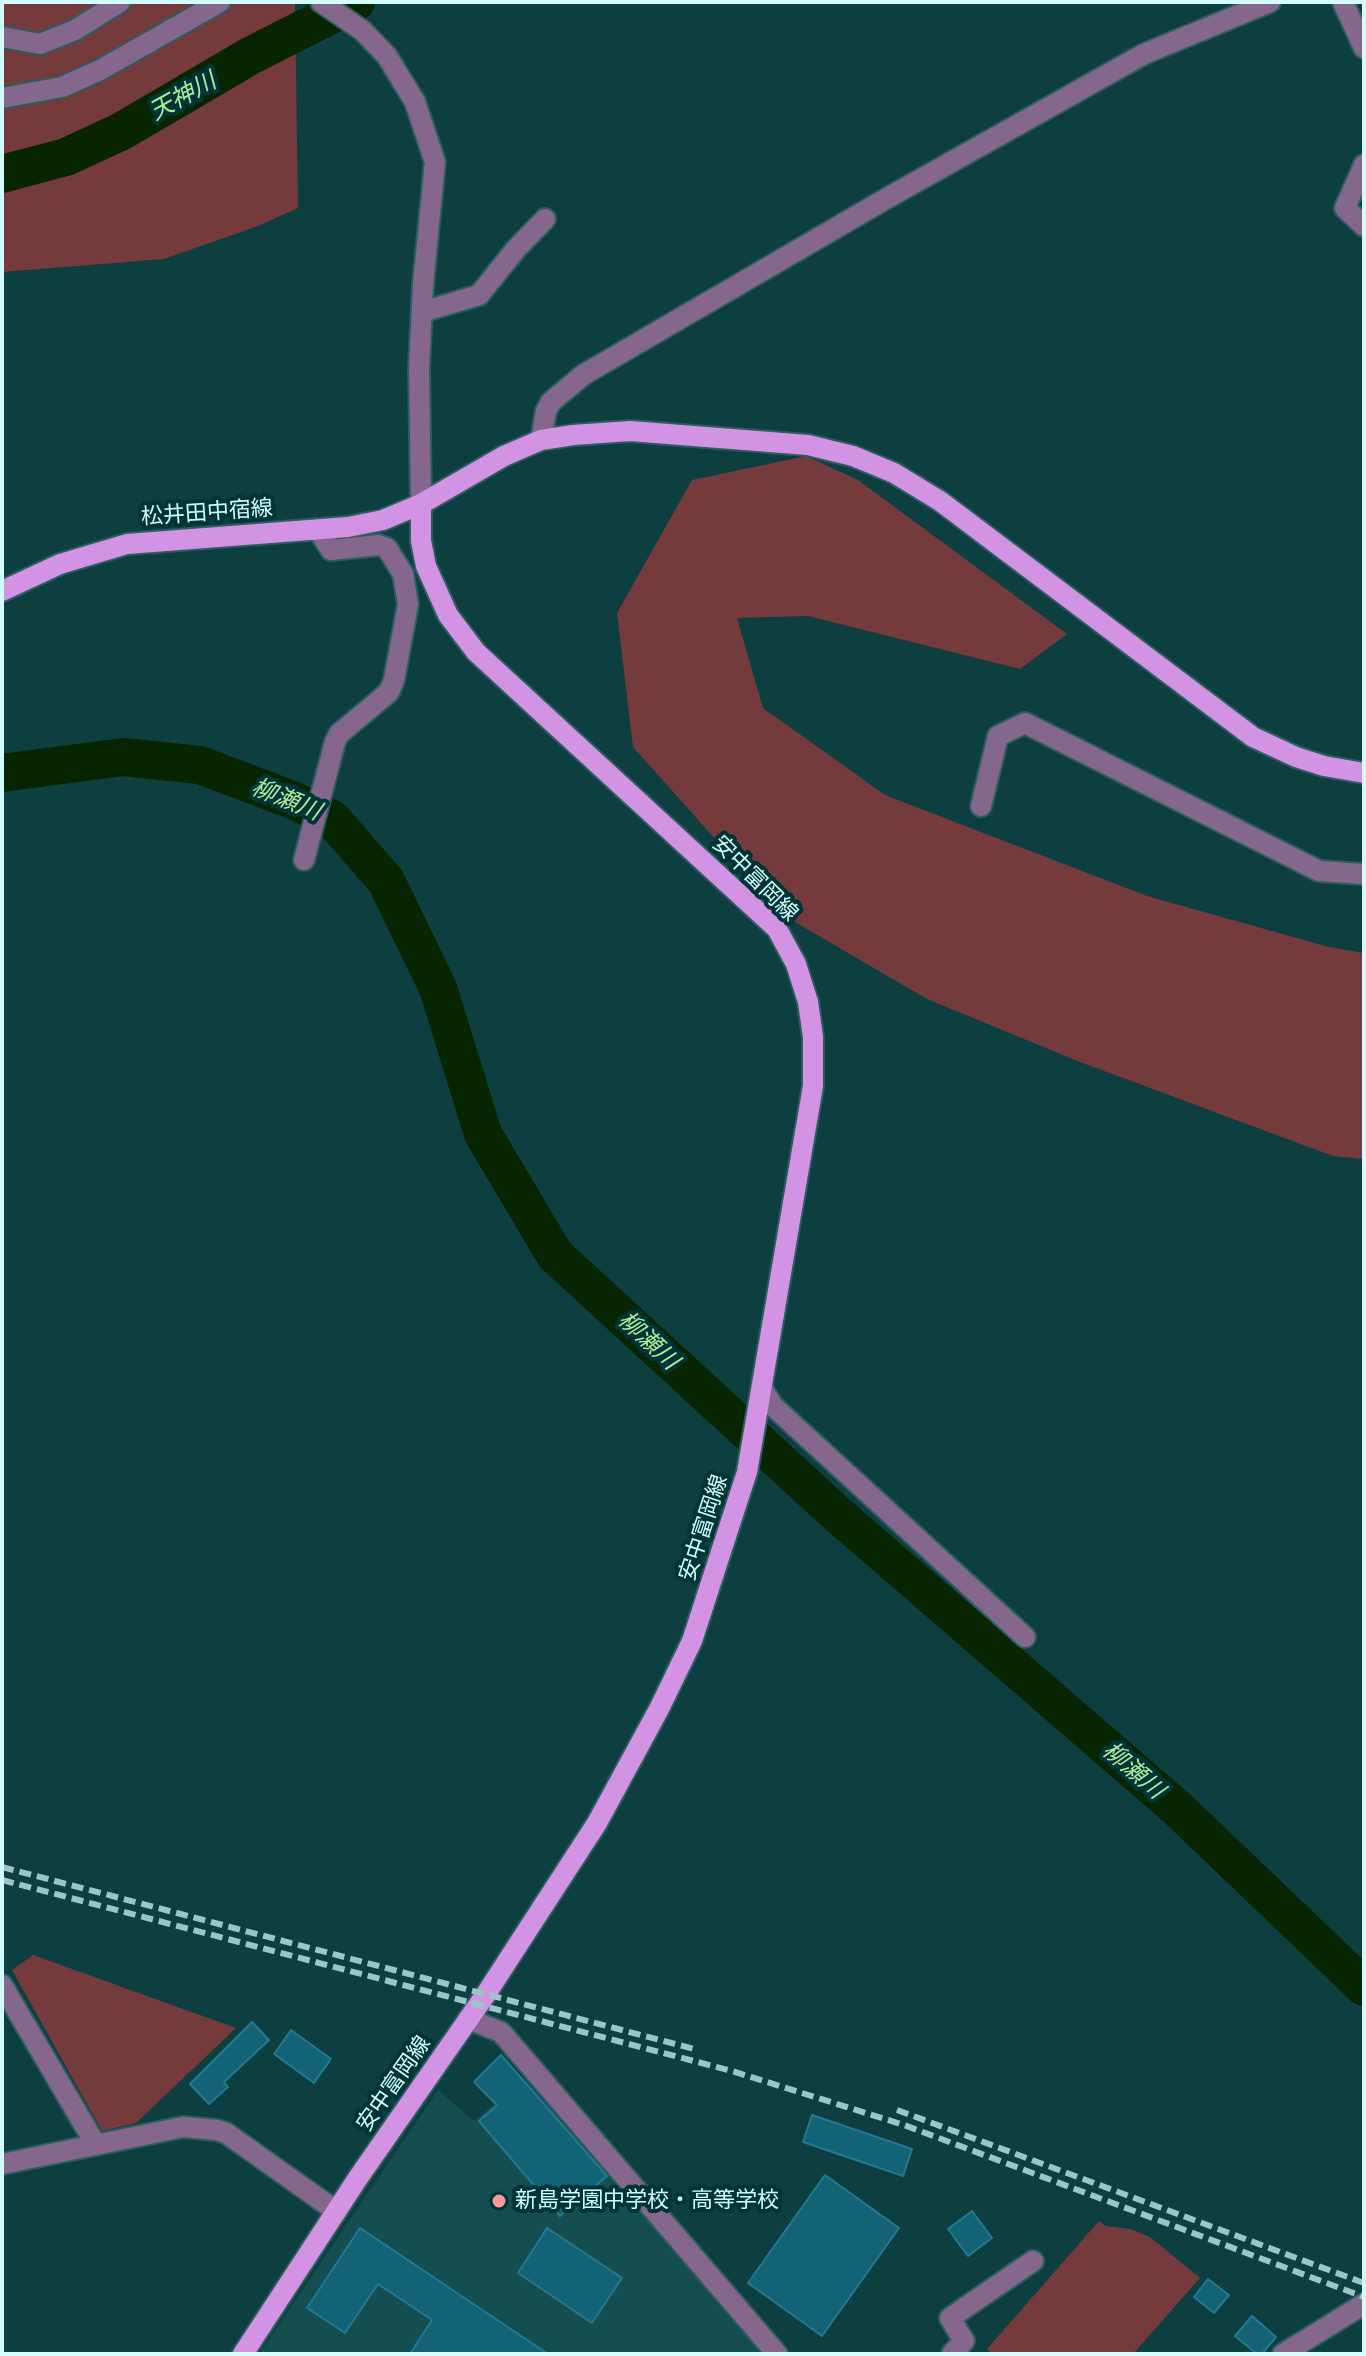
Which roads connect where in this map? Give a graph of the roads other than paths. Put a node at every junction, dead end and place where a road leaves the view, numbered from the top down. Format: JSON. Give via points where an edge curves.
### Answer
{"nodes":[{"id":1,"x":120,"y":2,"type":"edge"},
{"id":2,"x":220,"y":2,"type":"edge"},
{"id":3,"x":321,"y":2,"type":"edge"},
{"id":4,"x":1270,"y":2,"type":"edge"},
{"id":5,"x":1343,"y":2,"type":"edge"},
{"id":6,"x":2,"y":37,"type":"edge"},
{"id":7,"x":1364,"y":48,"type":"edge"},
{"id":8,"x":2,"y":98,"type":"edge"},
{"id":9,"x":1364,"y":165,"type":"edge"},
{"id":10,"x":545,"y":219,"type":"dead end"},
{"id":11,"x":1364,"y":226,"type":"edge"},
{"id":12,"x":422,"y":312,"type":"junction"},
{"id":13,"x":541,"y":440,"type":"junction"},
{"id":14,"x":421,"y":504,"type":"junction"},
{"id":15,"x":318,"y":529,"type":"junction"},
{"id":16,"x":2,"y":591,"type":"edge"},
{"id":17,"x":1364,"y":773,"type":"edge"},
{"id":18,"x":981,"y":806,"type":"dead end"},
{"id":19,"x":304,"y":860,"type":"dead end"},
{"id":20,"x":1364,"y":874,"type":"edge"},
{"id":21,"x":762,"y":1393,"type":"junction"},
{"id":22,"x":1025,"y":1637,"type":"dead end"},
{"id":23,"x":2,"y":1985,"type":"edge"},
{"id":24,"x":468,"y":2019,"type":"junction"},
{"id":25,"x":96,"y":2145,"type":"junction"},
{"id":26,"x":2,"y":2164,"type":"edge"},
{"id":27,"x":336,"y":2211,"type":"junction"},
{"id":28,"x":1033,"y":2261,"type":"dead end"},
{"id":29,"x":1364,"y":2304,"type":"edge"},
{"id":30,"x":243,"y":2354,"type":"edge"},
{"id":31,"x":777,"y":2354,"type":"edge"},
{"id":32,"x":952,"y":2354,"type":"edge"},
{"id":33,"x":1283,"y":2354,"type":"edge"}],
"edges":[{"from":1,"to":6,"type":"street","via":[[40,44]]},
{"from":2,"to":8,"type":"street","via":[[62,87]]},
{"from":3,"to":12,"type":"street","via":[[363,31],[387,56],[415,102],[435,162]]},
{"from":4,"to":13,"type":"street","via":[[1144,54],[583,375],[551,402]]},
{"from":5,"to":7,"type":"street"},
{"from":9,"to":11,"type":"street","via":[[1345,208]]},
{"from":10,"to":12,"type":"street","via":[[479,295]]},
{"from":12,"to":14,"type":"street"},
{"from":13,"to":14,"type":"main road"},
{"from":13,"to":17,"type":"main road","via":[[630,431],[808,445],[853,456],[940,501],[1253,737],[1296,757]]},
{"from":14,"to":15,"type":"main road","name":"松井田中宿線","via":[[383,520]]},
{"from":14,"to":21,"type":"main road","name":"安中富岡線","via":[[426,566],[448,615],[476,652],[777,929],[796,964],[813,1037],[813,1086]]},
{"from":15,"to":16,"type":"main road","name":"松井田中宿線","via":[[127,544],[60,564]]},
{"from":15,"to":19,"type":"street","via":[[331,550],[387,548],[403,574],[408,604],[394,680],[389,692],[339,734]]},
{"from":18,"to":20,"type":"street","via":[[998,736],[1025,723],[1319,871]]},
{"from":21,"to":22,"type":"street"},
{"from":21,"to":24,"type":"main road","name":"安中富岡線","via":[[747,1472],[692,1641],[597,1823]]},
{"from":23,"to":25,"type":"street"},
{"from":24,"to":27,"type":"main road","name":"安中富岡線"},
{"from":24,"to":31,"type":"street","via":[[501,2032]]},
{"from":25,"to":26,"type":"street"},
{"from":25,"to":27,"type":"street","via":[[183,2127],[217,2130]]},
{"from":27,"to":30,"type":"main road","name":"安中富岡線"},
{"from":28,"to":32,"type":"street","via":[[950,2318],[964,2341]]},
{"from":29,"to":33,"type":"street"}]}
